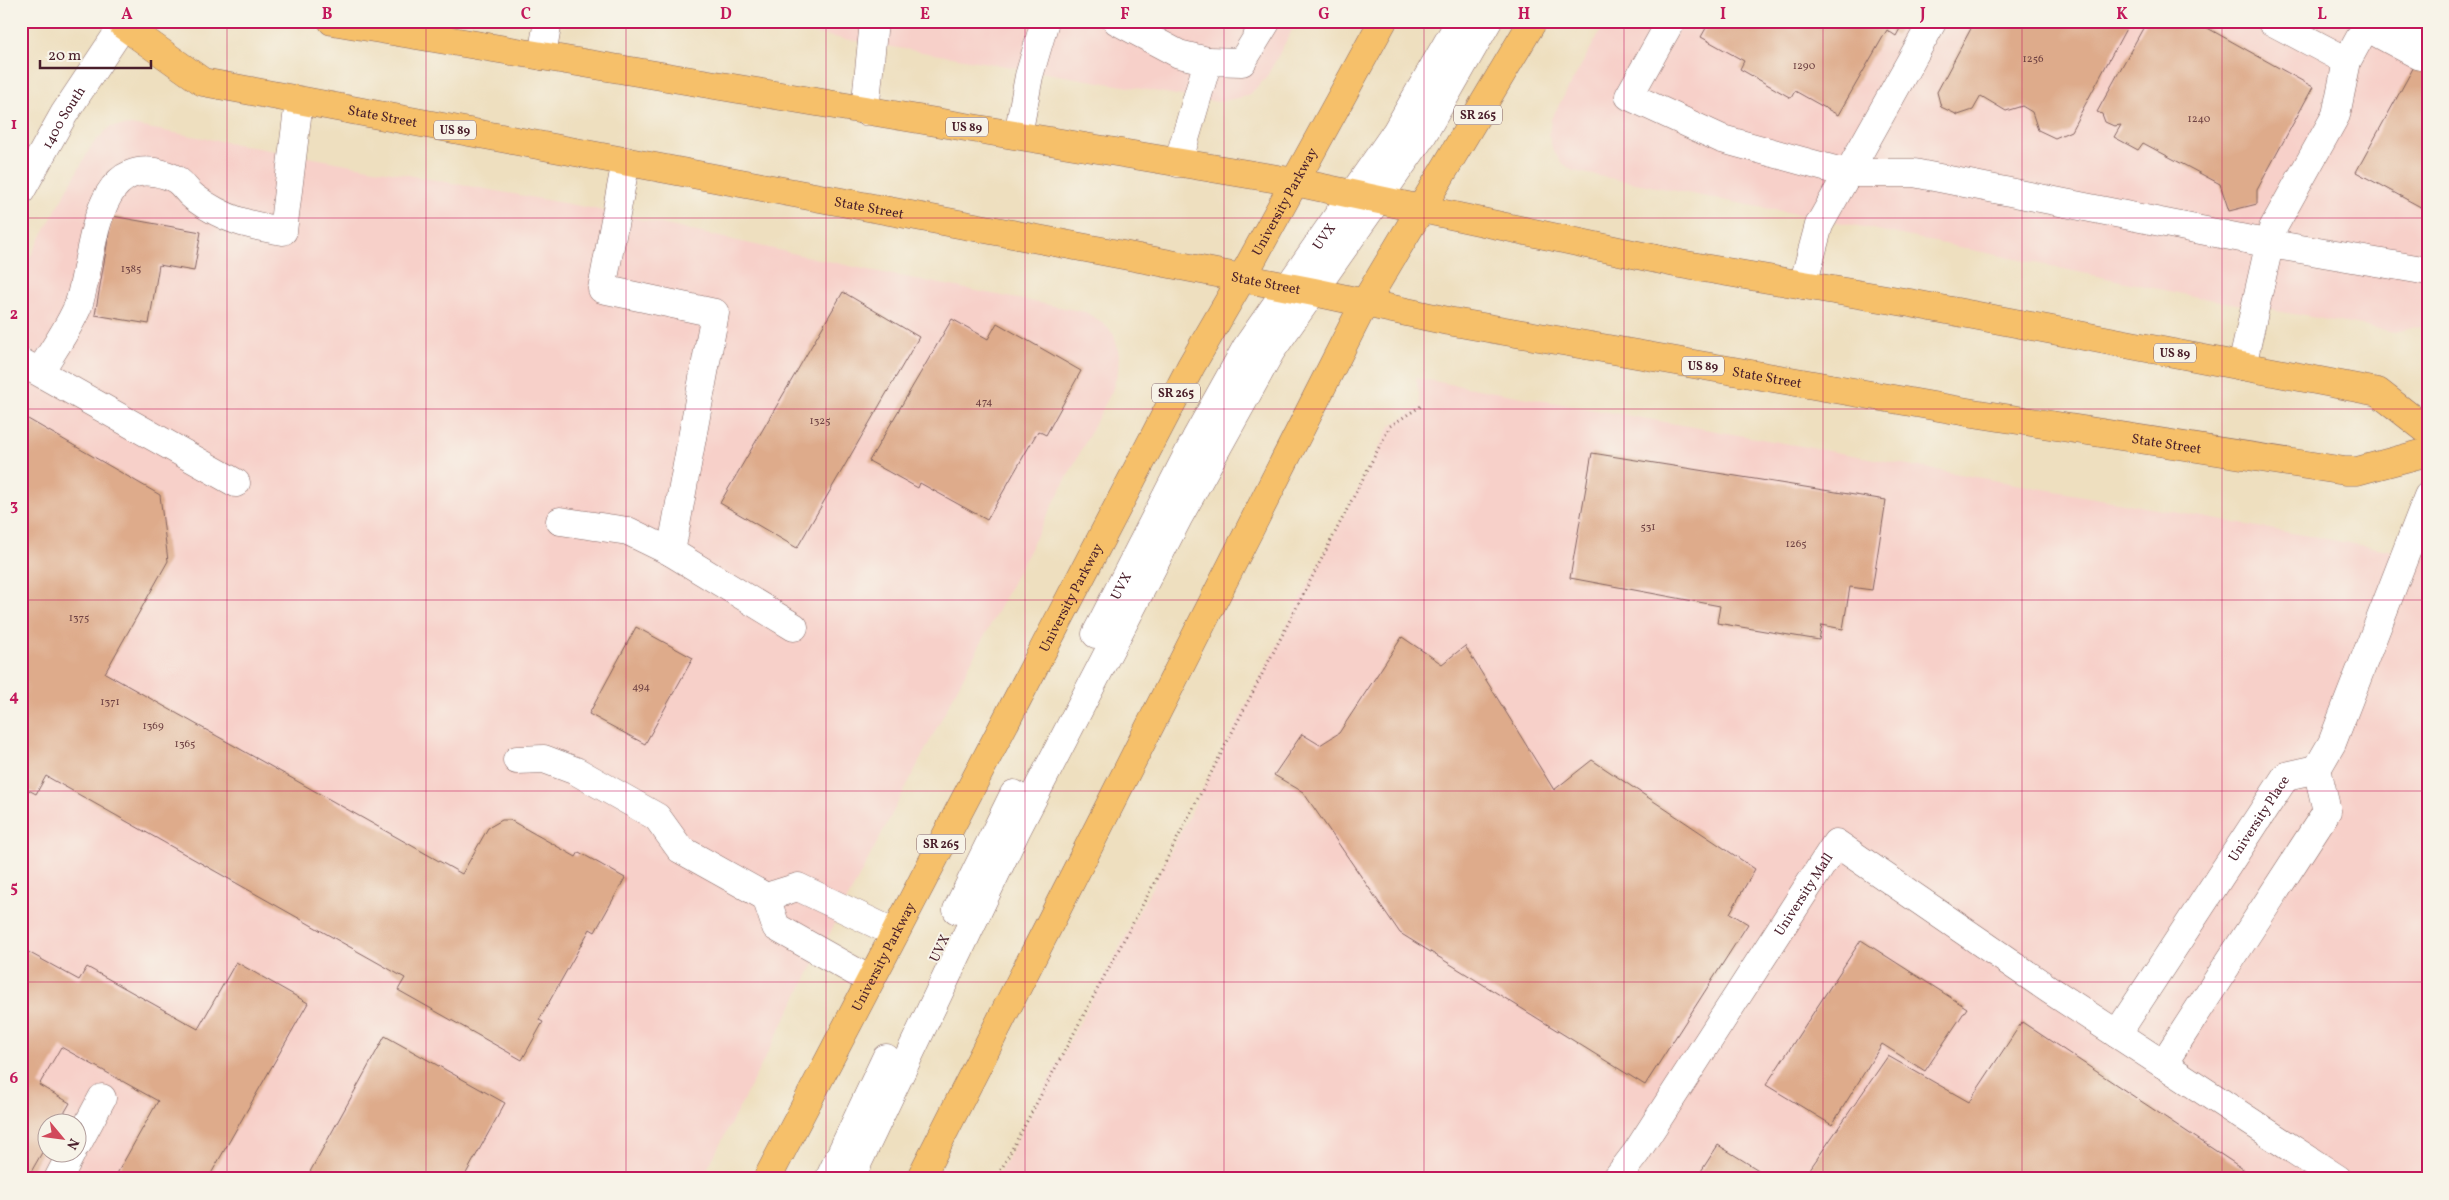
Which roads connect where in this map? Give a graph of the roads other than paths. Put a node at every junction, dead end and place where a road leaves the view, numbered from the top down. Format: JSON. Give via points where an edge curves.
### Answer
{"nodes":[{"id":1,"x":332,"y":21,"type":"edge"},
{"id":2,"x":548,"y":21,"type":"edge"},
{"id":3,"x":874,"y":21,"type":"edge"},
{"id":4,"x":1045,"y":21,"type":"edge"},
{"id":5,"x":1117,"y":21,"type":"edge"},
{"id":6,"x":1267,"y":21,"type":"edge"},
{"id":7,"x":1382,"y":21,"type":"edge"},
{"id":8,"x":1460,"y":21,"type":"edge"},
{"id":9,"x":1488,"y":21,"type":"edge"},
{"id":10,"x":1533,"y":21,"type":"edge"},
{"id":11,"x":1671,"y":21,"type":"edge"},
{"id":12,"x":1933,"y":21,"type":"edge"},
{"id":13,"x":2271,"y":21,"type":"edge"},
{"id":14,"x":2410,"y":21,"type":"edge"},
{"id":15,"x":122,"y":22,"type":"edge"},
{"id":16,"x":2367,"y":24,"type":"edge"},
{"id":17,"x":2428,"y":31,"type":"edge"},
{"id":18,"x":542,"y":56,"type":"junction"},
{"id":19,"x":2420,"y":56,"type":"dead end"},
{"id":20,"x":1208,"y":61,"type":"junction"},
{"id":21,"x":2347,"y":61,"type":"junction"},
{"id":22,"x":299,"y":101,"type":"junction"},
{"id":23,"x":866,"y":111,"type":"junction"},
{"id":24,"x":1018,"y":135,"type":"junction"},
{"id":25,"x":626,"y":161,"type":"junction"},
{"id":26,"x":1178,"y":163,"type":"junction"},
{"id":27,"x":1846,"y":173,"type":"junction"},
{"id":28,"x":1294,"y":182,"type":"junction"},
{"id":29,"x":21,"y":191,"type":"edge"},
{"id":30,"x":1366,"y":197,"type":"junction"},
{"id":31,"x":1421,"y":208,"type":"junction"},
{"id":32,"x":2271,"y":244,"type":"junction"},
{"id":33,"x":2428,"y":271,"type":"edge"},
{"id":34,"x":1242,"y":278,"type":"junction"},
{"id":35,"x":1803,"y":286,"type":"junction"},
{"id":36,"x":1302,"y":289,"type":"junction"},
{"id":37,"x":1364,"y":304,"type":"junction"},
{"id":38,"x":2242,"y":366,"type":"junction"},
{"id":39,"x":30,"y":367,"type":"edge"},
{"id":40,"x":2428,"y":431,"type":"edge"},
{"id":41,"x":2428,"y":452,"type":"edge"},
{"id":42,"x":236,"y":483,"type":"dead end"},
{"id":43,"x":2428,"y":496,"type":"edge"},
{"id":44,"x":560,"y":521,"type":"dead end"},
{"id":45,"x":671,"y":552,"type":"junction"},
{"id":46,"x":794,"y":626,"type":"dead end"},
{"id":47,"x":517,"y":760,"type":"dead end"},
{"id":48,"x":2317,"y":770,"type":"junction"},
{"id":49,"x":766,"y":896,"type":"junction"},
{"id":50,"x":894,"y":933,"type":"junction"},
{"id":51,"x":870,"y":980,"type":"junction"},
{"id":52,"x":2117,"y":1034,"type":"junction"},
{"id":53,"x":2162,"y":1064,"type":"junction"},
{"id":54,"x":102,"y":1098,"type":"dead end"},
{"id":55,"x":88,"y":1124,"type":"edge"},
{"id":56,"x":67,"y":1162,"type":"edge"},
{"id":57,"x":58,"y":1179,"type":"edge"},
{"id":58,"x":767,"y":1179,"type":"edge"},
{"id":59,"x":829,"y":1179,"type":"edge"},
{"id":60,"x":850,"y":1179,"type":"edge"},
{"id":61,"x":920,"y":1179,"type":"edge"},
{"id":62,"x":1616,"y":1179,"type":"edge"},
{"id":63,"x":2338,"y":1179,"type":"edge"}],
"edges":[{"from":1,"to":18,"type":"main road","number":"US 89"},
{"from":2,"to":18,"type":"street"},
{"from":3,"to":23,"type":"street"},
{"from":4,"to":24,"type":"street","via":[[1029,76]]},
{"from":5,"to":20,"type":"street","via":[[1179,54]]},
{"from":6,"to":20,"type":"street","via":[[1242,62]]},
{"from":7,"to":28,"type":"main road","name":"University Parkway","number":"SR 265"},
{"from":8,"to":30,"type":"street","via":[[1396,132]]},
{"from":9,"to":30,"type":"street","via":[[1422,136]]},
{"from":10,"to":31,"type":"main road","number":"SR 265"},
{"from":11,"to":27,"type":"street","via":[[1629,96],[1722,139]]},
{"from":12,"to":27,"type":"street"},
{"from":13,"to":21,"type":"street"},
{"from":14,"to":17,"type":"street"},
{"from":15,"to":22,"type":"main road","name":"State Street","number":"US 89","via":[[203,82]]},
{"from":15,"to":29,"type":"street","name":"1400 South","via":[[64,114]]},
{"from":16,"to":19,"type":"street"},
{"from":16,"to":21,"type":"street"},
{"from":18,"to":23,"type":"main road","number":"US 89"},
{"from":20,"to":26,"type":"street"},
{"from":21,"to":32,"type":"street","via":[[2336,115],[2273,228]]},
{"from":22,"to":25,"type":"main road","name":"State Street","number":"US 89"},
{"from":22,"to":39,"type":"street","via":[[283,231],[238,222],[215,211],[193,196],[179,180],[143,170],[122,177],[109,192],[98,216],[77,307]]},
{"from":23,"to":24,"type":"main road","number":"US 89"},
{"from":24,"to":26,"type":"main road","number":"US 89"},
{"from":25,"to":34,"type":"main road","name":"State Street","number":"US 89"},
{"from":25,"to":45,"type":"street","via":[[602,289],[715,313]]},
{"from":26,"to":28,"type":"main road","number":"US 89"},
{"from":27,"to":32,"type":"street","via":[[1914,172]]},
{"from":27,"to":35,"type":"street","via":[[1818,225]]},
{"from":28,"to":30,"type":"main road","number":"US 89"},
{"from":28,"to":34,"type":"main road","name":"University Parkway","number":"SR 265"},
{"from":30,"to":31,"type":"main road","number":"US 89"},
{"from":30,"to":36,"type":"street"},
{"from":31,"to":35,"type":"main road","number":"US 89","via":[[1680,264]]},
{"from":31,"to":37,"type":"main road","number":"SR 265"},
{"from":32,"to":33,"type":"street"},
{"from":32,"to":38,"type":"street"},
{"from":34,"to":36,"type":"main road","name":"State Street","number":"US 89"},
{"from":34,"to":50,"type":"main road","name":"University Parkway","number":"SR 265","via":[[1190,366]]},
{"from":35,"to":38,"type":"main road","number":"US 89"},
{"from":36,"to":37,"type":"main road","name":"State Street","number":"US 89"},
{"from":36,"to":59,"type":"street","name":"UVX","via":[[1246,348],[1196,438],[992,835]]},
{"from":36,"to":60,"type":"street","via":[[1114,639],[1017,829]]},
{"from":37,"to":41,"type":"main road","name":"State Street","number":"US 89","via":[[1448,322],[1973,413],[2345,471],[2357,471]]},
{"from":37,"to":61,"type":"main road","number":"SR 265"},
{"from":38,"to":40,"type":"main road","number":"US 89","via":[[2378,392]]},
{"from":39,"to":42,"type":"street"},
{"from":43,"to":48,"type":"street","via":[[2332,743]]},
{"from":44,"to":45,"type":"street","via":[[628,531]]},
{"from":45,"to":46,"type":"street"},
{"from":47,"to":49,"type":"street","via":[[544,759],[576,770],[656,817],[680,849]]},
{"from":48,"to":52,"type":"street","name":"University Place","via":[[2286,776]]},
{"from":48,"to":53,"type":"street","via":[[2327,811]]},
{"from":49,"to":50,"type":"street","via":[[798,887]]},
{"from":49,"to":51,"type":"street","via":[[776,927]]},
{"from":50,"to":51,"type":"main road","name":"University Parkway","number":"SR 265"},
{"from":51,"to":58,"type":"main road","name":"University Parkway","number":"SR 265"},
{"from":52,"to":53,"type":"street"},
{"from":52,"to":62,"type":"street","name":"University Mall","via":[[1836,843],[1642,1144]]},
{"from":53,"to":63,"type":"street"},
{"from":54,"to":55,"type":"street"},
{"from":56,"to":57,"type":"street"}]}
